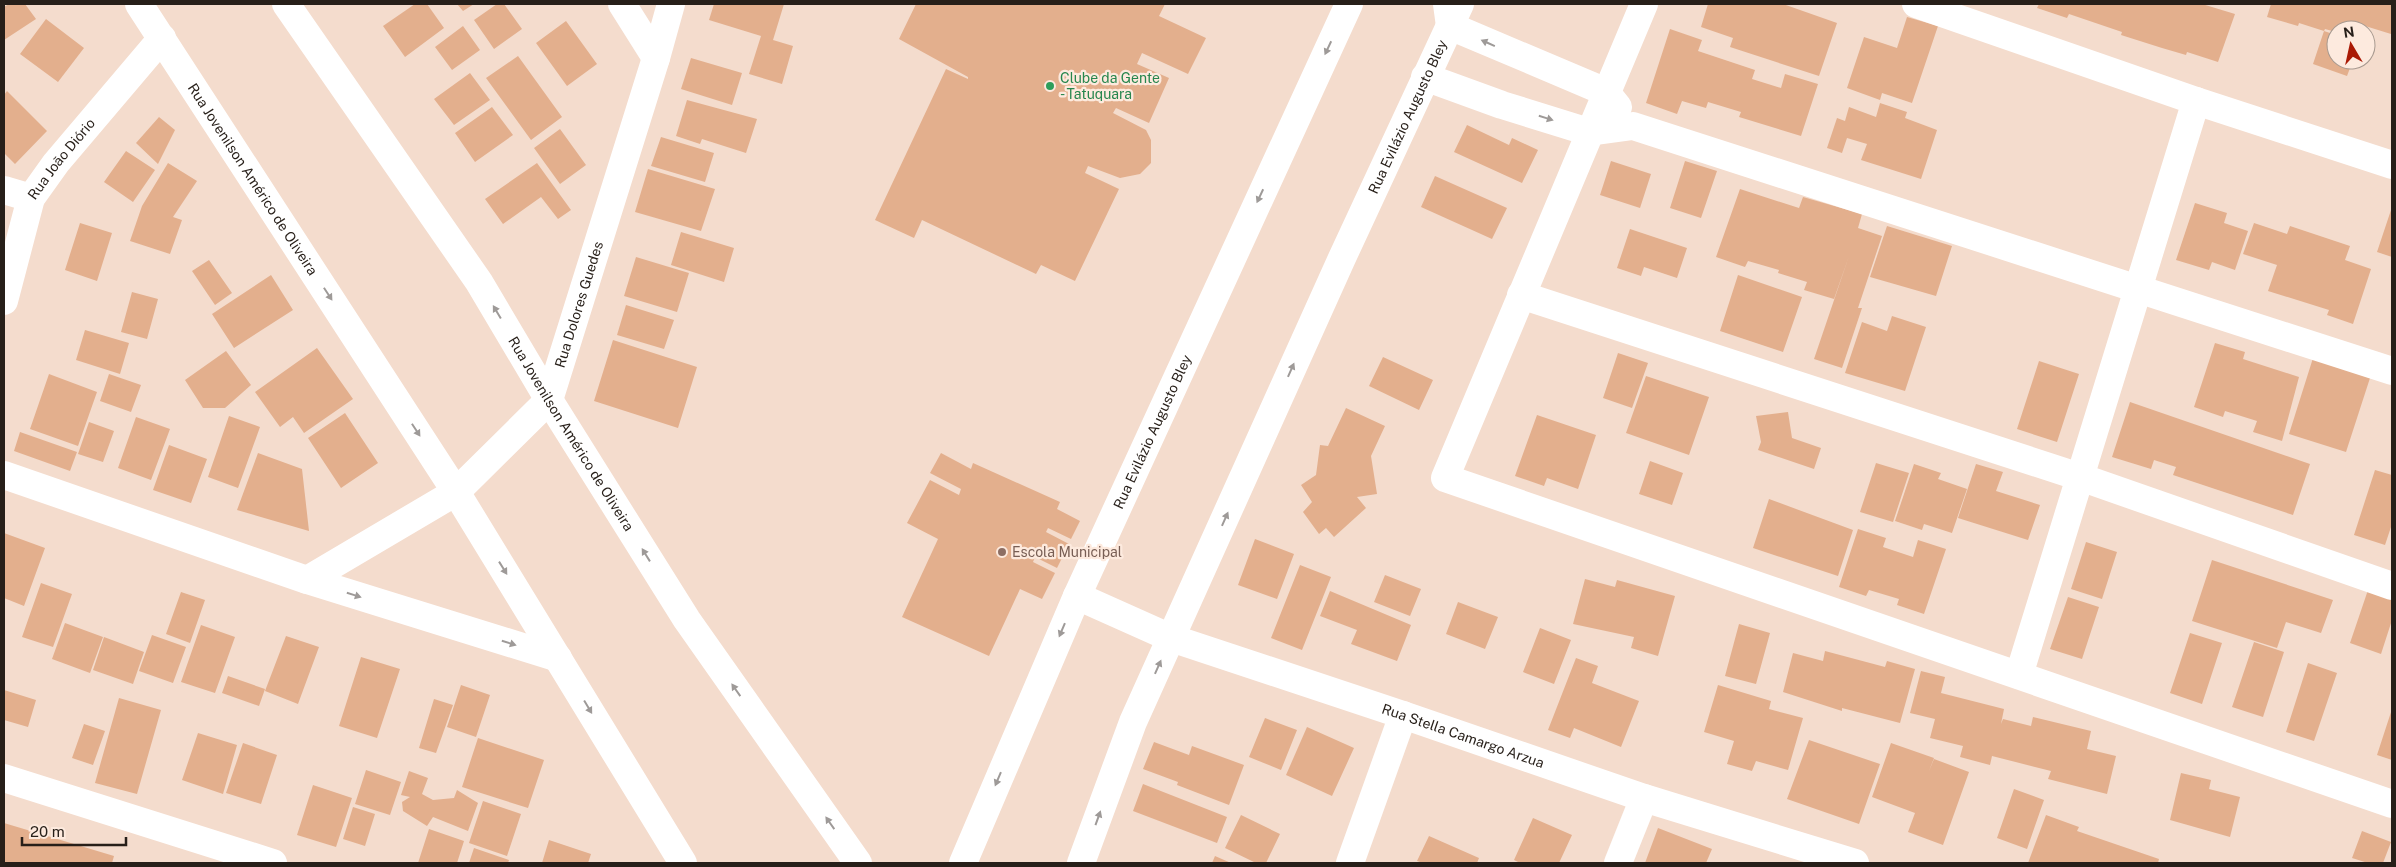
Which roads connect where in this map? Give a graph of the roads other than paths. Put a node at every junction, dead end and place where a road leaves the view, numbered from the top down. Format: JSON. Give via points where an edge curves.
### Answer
{"nodes":[{"id":1,"x":139,"y":4,"type":"edge"},
{"id":2,"x":286,"y":4,"type":"edge"},
{"id":3,"x":622,"y":4,"type":"edge"},
{"id":4,"x":671,"y":4,"type":"edge"},
{"id":5,"x":1349,"y":4,"type":"edge"},
{"id":6,"x":1644,"y":4,"type":"edge"},
{"id":7,"x":1916,"y":4,"type":"edge"},
{"id":8,"x":1452,"y":11,"type":"edge"},
{"id":9,"x":162,"y":38,"type":"junction"},
{"id":10,"x":656,"y":58,"type":"junction"},
{"id":11,"x":1425,"y":77,"type":"junction"},
{"id":12,"x":1606,"y":92,"type":"junction"},
{"id":13,"x":2196,"y":101,"type":"junction"},
{"id":14,"x":1633,"y":126,"type":"junction"},
{"id":15,"x":1589,"y":132,"type":"junction"},
{"id":16,"x":2392,"y":165,"type":"edge"},
{"id":17,"x":4,"y":190,"type":"edge"},
{"id":18,"x":31,"y":198,"type":"junction"},
{"id":19,"x":2138,"y":289,"type":"junction"},
{"id":20,"x":1521,"y":295,"type":"junction"},
{"id":21,"x":4,"y":301,"type":"edge"},
{"id":22,"x":2392,"y":370,"type":"edge"},
{"id":23,"x":549,"y":400,"type":"junction"},
{"id":24,"x":4,"y":475,"type":"edge"},
{"id":25,"x":2080,"y":477,"type":"junction"},
{"id":26,"x":456,"y":492,"type":"junction"},
{"id":27,"x":308,"y":580,"type":"junction"},
{"id":28,"x":2392,"y":586,"type":"edge"},
{"id":29,"x":1076,"y":596,"type":"junction"},
{"id":30,"x":1170,"y":638,"type":"junction"},
{"id":31,"x":558,"y":658,"type":"junction"},
{"id":32,"x":2019,"y":676,"type":"junction"},
{"id":33,"x":1403,"y":715,"type":"junction"},
{"id":34,"x":4,"y":778,"type":"edge"},
{"id":35,"x":1644,"y":798,"type":"junction"},
{"id":36,"x":2392,"y":804,"type":"edge"},
{"id":37,"x":274,"y":863,"type":"edge"},
{"id":38,"x":683,"y":863,"type":"edge"},
{"id":39,"x":858,"y":863,"type":"edge"},
{"id":40,"x":962,"y":863,"type":"edge"},
{"id":41,"x":1080,"y":863,"type":"edge"},
{"id":42,"x":1350,"y":863,"type":"edge"},
{"id":43,"x":1618,"y":863,"type":"edge"},
{"id":44,"x":1855,"y":863,"type":"edge"}],
"edges":[{"from":1,"to":9,"type":"street","name":"Rua Jovenilson Américo de Oliveira"},
{"from":23,"to":2,"type":"street","name":"Rua Jovenilson Américo de Oliveira","one_way":true,"via":[[479,282]]},
{"from":3,"to":10,"type":"street"},
{"from":4,"to":10,"type":"street","name":"Rua Dolores Guedes"},
{"from":5,"to":29,"type":"street","name":"Rua Evilázio Augusto Bley","one_way":true},
{"from":6,"to":12,"type":"street"},
{"from":7,"to":13,"type":"street"},
{"from":8,"to":11,"type":"street","name":"Rua Evilázio Augusto Bley"},
{"from":12,"to":8,"type":"street","one_way":true},
{"from":9,"to":18,"type":"street","name":"Rua João Diório","via":[[56,163]]},
{"from":9,"to":26,"type":"street","name":"Rua Jovenilson Américo de Oliveira","one_way":true},
{"from":10,"to":23,"type":"street","name":"Rua Dolores Guedes"},
{"from":11,"to":15,"type":"street","one_way":true},
{"from":30,"to":11,"type":"street","name":"Rua Evilázio Augusto Bley","one_way":true},
{"from":12,"to":14,"type":"street"},
{"from":12,"to":15,"type":"street"},
{"from":13,"to":16,"type":"street"},
{"from":13,"to":19,"type":"street"},
{"from":14,"to":15,"type":"street"},
{"from":14,"to":19,"type":"street"},
{"from":15,"to":20,"type":"street"},
{"from":17,"to":18,"type":"street"},
{"from":18,"to":21,"type":"street","name":"Rua João Diório"},
{"from":19,"to":22,"type":"street"},
{"from":19,"to":25,"type":"street"},
{"from":20,"to":25,"type":"street"},
{"from":20,"to":32,"type":"street","via":[[1444,478]]},
{"from":23,"to":26,"type":"street","name":"Rua Dolores Guedes"},
{"from":39,"to":23,"type":"street","name":"Rua Jovenilson Américo de Oliveira","one_way":true,"via":[[687,620]]},
{"from":24,"to":27,"type":"street"},
{"from":25,"to":28,"type":"street"},
{"from":25,"to":32,"type":"street"},
{"from":26,"to":27,"type":"street","name":"Rua Dolores Guedes"},
{"from":26,"to":31,"type":"street","name":"Rua Jovenilson Américo de Oliveira","one_way":true},
{"from":27,"to":31,"type":"street","one_way":true},
{"from":29,"to":30,"type":"street","name":"Rua Stella Camargo Arzua"},
{"from":29,"to":40,"type":"street","name":"Rua Evilázio Augusto Bley","one_way":true},
{"from":30,"to":33,"type":"street","name":"Rua Stella Camargo Arzua"},
{"from":41,"to":30,"type":"street","name":"Rua Evilázio Augusto Bley","one_way":true,"via":[[1133,722]]},
{"from":31,"to":38,"type":"street","name":"Rua Jovenilson Américo de Oliveira","one_way":true},
{"from":32,"to":36,"type":"street"},
{"from":33,"to":35,"type":"street","name":"Rua Stella Camargo Arzua"},
{"from":33,"to":42,"type":"street"},
{"from":34,"to":37,"type":"street"},
{"from":35,"to":43,"type":"street"},
{"from":35,"to":44,"type":"street","name":"Rua Stella Camargo Arzua"}]}
